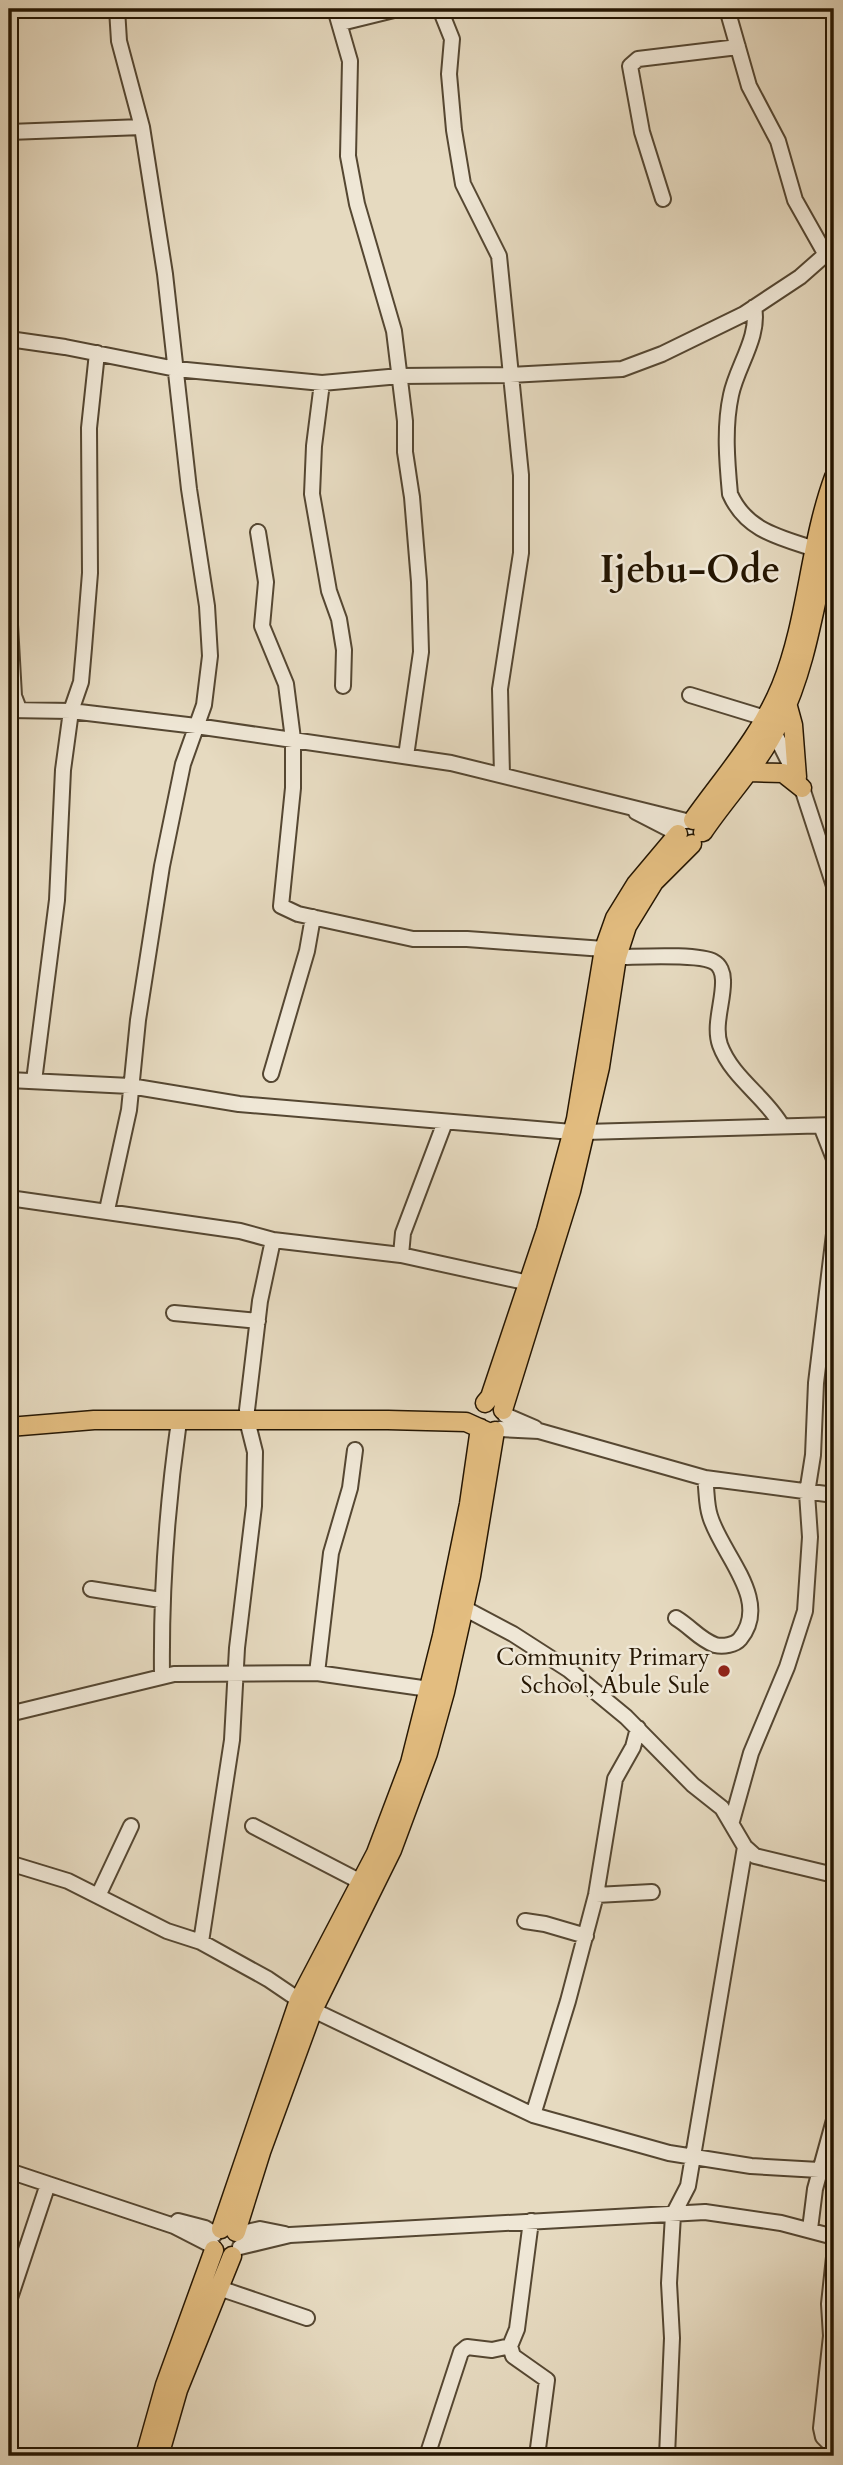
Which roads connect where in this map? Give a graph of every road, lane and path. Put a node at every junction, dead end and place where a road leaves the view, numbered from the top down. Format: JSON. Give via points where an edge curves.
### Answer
{"nodes":[{"id":1,"x":117,"y":9,"type":"edge"},
{"id":2,"x":335,"y":9,"type":"edge"},
{"id":3,"x":398,"y":9,"type":"edge"},
{"id":4,"x":440,"y":9,"type":"edge"},
{"id":5,"x":727,"y":9,"type":"edge"},
{"id":6,"x":341,"y":23,"type":"junction"},
{"id":7,"x":737,"y":47,"type":"junction"},
{"id":8,"x":142,"y":127,"type":"junction"},
{"id":9,"x":9,"y":132,"type":"edge"},
{"id":10,"x":663,"y":199,"type":"dead end"},
{"id":11,"x":830,"y":251,"type":"edge"},
{"id":12,"x":754,"y":307,"type":"junction"},
{"id":13,"x":9,"y":339,"type":"edge"},
{"id":14,"x":97,"y":353,"type":"junction"},
{"id":15,"x":176,"y":369,"type":"junction"},
{"id":16,"x":510,"y":375,"type":"junction"},
{"id":17,"x":400,"y":376,"type":"junction"},
{"id":18,"x":322,"y":383,"type":"junction"},
{"id":19,"x":834,"y":477,"type":"edge"},
{"id":20,"x":834,"y":523,"type":"edge"},
{"id":21,"x":258,"y":532,"type":"dead end"},
{"id":22,"x":812,"y":548,"type":"junction"},
{"id":23,"x":9,"y":607,"type":"edge"},
{"id":24,"x":344,"y":686,"type":"dead end"},
{"id":25,"x":690,"y":695,"type":"dead end"},
{"id":26,"x":788,"y":703,"type":"junction"},
{"id":27,"x":14,"y":710,"type":"edge"},
{"id":28,"x":71,"y":711,"type":"junction"},
{"id":29,"x":770,"y":725,"type":"junction"},
{"id":30,"x":196,"y":726,"type":"junction"},
{"id":31,"x":293,"y":739,"type":"junction"},
{"id":32,"x":406,"y":756,"type":"junction"},
{"id":33,"x":749,"y":772,"type":"junction"},
{"id":34,"x":502,"y":775,"type":"junction"},
{"id":35,"x":799,"y":783,"type":"junction"},
{"id":36,"x":688,"y":830,"type":"junction"},
{"id":37,"x":834,"y":886,"type":"edge"},
{"id":38,"x":313,"y":917,"type":"junction"},
{"id":39,"x":610,"y":953,"type":"junction"},
{"id":40,"x":271,"y":1073,"type":"dead end"},
{"id":41,"x":9,"y":1080,"type":"edge"},
{"id":42,"x":34,"y":1082,"type":"junction"},
{"id":43,"x":130,"y":1086,"type":"junction"},
{"id":44,"x":445,"y":1122,"type":"junction"},
{"id":45,"x":782,"y":1126,"type":"junction"},
{"id":46,"x":828,"y":1126,"type":"edge"},
{"id":47,"x":579,"y":1132,"type":"junction"},
{"id":48,"x":834,"y":1159,"type":"edge"},
{"id":49,"x":9,"y":1198,"type":"edge"},
{"id":50,"x":107,"y":1210,"type":"junction"},
{"id":51,"x":834,"y":1234,"type":"edge"},
{"id":52,"x":273,"y":1240,"type":"junction"},
{"id":53,"x":401,"y":1255,"type":"junction"},
{"id":54,"x":528,"y":1283,"type":"junction"},
{"id":55,"x":174,"y":1313,"type":"dead end"},
{"id":56,"x":258,"y":1321,"type":"junction"},
{"id":57,"x":247,"y":1415,"type":"junction"},
{"id":58,"x":9,"y":1417,"type":"edge"},
{"id":59,"x":490,"y":1419,"type":"junction"},
{"id":60,"x":179,"y":1421,"type":"junction"},
{"id":61,"x":9,"y":1427,"type":"edge"},
{"id":62,"x":355,"y":1450,"type":"dead end"},
{"id":63,"x":705,"y":1478,"type":"junction"},
{"id":64,"x":807,"y":1493,"type":"junction"},
{"id":65,"x":834,"y":1495,"type":"edge"},
{"id":66,"x":91,"y":1589,"type":"dead end"},
{"id":67,"x":162,"y":1600,"type":"junction"},
{"id":68,"x":462,"y":1607,"type":"junction"},
{"id":69,"x":676,"y":1618,"type":"dead end"},
{"id":70,"x":236,"y":1672,"type":"junction"},
{"id":71,"x":317,"y":1673,"type":"junction"},
{"id":72,"x":162,"y":1675,"type":"junction"},
{"id":73,"x":429,"y":1689,"type":"junction"},
{"id":74,"x":9,"y":1714,"type":"edge"},
{"id":75,"x":638,"y":1728,"type":"junction"},
{"id":76,"x":732,"y":1821,"type":"junction"},
{"id":77,"x":131,"y":1826,"type":"dead end"},
{"id":78,"x":253,"y":1826,"type":"dead end"},
{"id":79,"x":745,"y":1847,"type":"junction"},
{"id":80,"x":9,"y":1863,"type":"edge"},
{"id":81,"x":834,"y":1875,"type":"edge"},
{"id":82,"x":361,"y":1882,"type":"junction"},
{"id":83,"x":652,"y":1892,"type":"dead end"},
{"id":84,"x":596,"y":1895,"type":"junction"},
{"id":85,"x":98,"y":1896,"type":"junction"},
{"id":86,"x":525,"y":1921,"type":"dead end"},
{"id":87,"x":586,"y":1937,"type":"junction"},
{"id":88,"x":201,"y":1942,"type":"junction"},
{"id":89,"x":306,"y":2005,"type":"junction"},
{"id":90,"x":533,"y":2115,"type":"junction"},
{"id":91,"x":834,"y":2120,"type":"edge"},
{"id":92,"x":692,"y":2157,"type":"junction"},
{"id":93,"x":819,"y":2170,"type":"junction"},
{"id":94,"x":9,"y":2171,"type":"edge"},
{"id":95,"x":48,"y":2185,"type":"junction"},
{"id":96,"x":673,"y":2215,"type":"junction"},
{"id":97,"x":531,"y":2221,"type":"junction"},
{"id":98,"x":810,"y":2229,"type":"junction"},
{"id":99,"x":834,"y":2237,"type":"edge"},
{"id":100,"x":226,"y":2241,"type":"junction"},
{"id":101,"x":834,"y":2257,"type":"edge"},
{"id":102,"x":219,"y":2288,"type":"junction"},
{"id":103,"x":9,"y":2301,"type":"edge"},
{"id":104,"x":307,"y":2318,"type":"dead end"},
{"id":105,"x":510,"y":2346,"type":"junction"},
{"id":106,"x":834,"y":2448,"type":"edge"},
{"id":107,"x":145,"y":2456,"type":"edge"},
{"id":108,"x":159,"y":2456,"type":"edge"},
{"id":109,"x":428,"y":2456,"type":"edge"},
{"id":110,"x":537,"y":2456,"type":"edge"},
{"id":111,"x":667,"y":2456,"type":"edge"}],
"edges":[{"from":1,"to":8,"type":"street","via":[[118,41]]},
{"from":2,"to":6,"type":"street"},
{"from":3,"to":6,"type":"street"},
{"from":4,"to":16,"type":"street","via":[[453,39],[449,74],[463,184],[499,256]]},
{"from":5,"to":7,"type":"street"},
{"from":6,"to":17,"type":"street","via":[[350,61],[348,156],[394,331]]},
{"from":7,"to":10,"type":"street","via":[[638,59],[630,66],[642,132]]},
{"from":7,"to":11,"type":"street","via":[[749,86],[778,141],[795,200]]},
{"from":8,"to":9,"type":"street"},
{"from":8,"to":15,"type":"street"},
{"from":11,"to":12,"type":"street"},
{"from":12,"to":16,"type":"street","via":[[662,355],[622,369]]},
{"from":12,"to":22,"type":"street","via":[[755,329],[737,372],[728,416],[730,494],[756,527]]},
{"from":13,"to":14,"type":"street"},
{"from":14,"to":15,"type":"street"},
{"from":14,"to":28,"type":"street","via":[[89,428],[90,573],[81,681]]},
{"from":15,"to":18,"type":"street"},
{"from":15,"to":30,"type":"street","via":[[209,635],[204,705]]},
{"from":16,"to":17,"type":"street"},
{"from":16,"to":34,"type":"street","via":[[523,520],[500,689]]},
{"from":17,"to":18,"type":"street"},
{"from":17,"to":32,"type":"street","via":[[421,652]]},
{"from":18,"to":24,"type":"street","via":[[312,495],[328,592],[339,619]]},
{"from":19,"to":22,"type":"main road"},
{"from":20,"to":26,"type":"main road","via":[[802,667]]},
{"from":21,"to":31,"type":"street","via":[[265,582],[262,626],[286,684]]},
{"from":22,"to":29,"type":"main road"},
{"from":23,"to":27,"type":"street"},
{"from":25,"to":29,"type":"street"},
{"from":26,"to":29,"type":"main road"},
{"from":26,"to":35,"type":"main road"},
{"from":27,"to":28,"type":"street"},
{"from":28,"to":30,"type":"street"},
{"from":28,"to":42,"type":"street","via":[[63,769],[57,900]]},
{"from":29,"to":33,"type":"main road"},
{"from":29,"to":35,"type":"street"},
{"from":29,"to":36,"type":"main road"},
{"from":30,"to":31,"type":"street"},
{"from":30,"to":43,"type":"street","via":[[183,764],[162,866]]},
{"from":31,"to":32,"type":"street"},
{"from":31,"to":38,"type":"street","via":[[293,788],[281,906]]},
{"from":32,"to":34,"type":"street"},
{"from":33,"to":35,"type":"main road","via":[[783,773]]},
{"from":33,"to":36,"type":"main road"},
{"from":34,"to":36,"type":"street","via":[[631,810],[659,812]]},
{"from":35,"to":37,"type":"street"},
{"from":36,"to":39,"type":"main road"},
{"from":38,"to":39,"type":"street","via":[[413,939]]},
{"from":38,"to":40,"type":"street"},
{"from":39,"to":45,"type":"street","via":[[713,961],[720,967],[720,1046]]},
{"from":39,"to":47,"type":"main road","via":[[600,1067]]},
{"from":41,"to":42,"type":"street"},
{"from":42,"to":43,"type":"street"},
{"from":43,"to":44,"type":"street","via":[[239,1104]]},
{"from":43,"to":50,"type":"street"},
{"from":44,"to":47,"type":"street"},
{"from":44,"to":53,"type":"street","via":[[406,1223]]},
{"from":45,"to":46,"type":"street"},
{"from":45,"to":47,"type":"street"},
{"from":46,"to":48,"type":"street"},
{"from":47,"to":54,"type":"main road"},
{"from":47,"to":59,"type":"main road","via":[[564,1217]]},
{"from":49,"to":50,"type":"street"},
{"from":50,"to":52,"type":"street"},
{"from":51,"to":64,"type":"street"},
{"from":52,"to":53,"type":"street"},
{"from":52,"to":56,"type":"street"},
{"from":53,"to":54,"type":"street"},
{"from":54,"to":59,"type":"main road","via":[[490,1397]]},
{"from":55,"to":56,"type":"street"},
{"from":56,"to":57,"type":"street"},
{"from":57,"to":58,"type":"main road","via":[[45,1413]]},
{"from":57,"to":59,"type":"main road"},
{"from":57,"to":60,"type":"main road"},
{"from":57,"to":70,"type":"street","via":[[256,1474]]},
{"from":59,"to":63,"type":"street"},
{"from":59,"to":68,"type":"main road","via":[[471,1576]]},
{"from":59,"to":73,"type":"main road"},
{"from":60,"to":61,"type":"main road","via":[[48,1421]]},
{"from":60,"to":67,"type":"street"},
{"from":62,"to":71,"type":"street","via":[[350,1488],[331,1553]]},
{"from":63,"to":64,"type":"street"},
{"from":63,"to":69,"type":"street","via":[[709,1515],[750,1600],[751,1618],[736,1643],[719,1646],[697,1637]]},
{"from":64,"to":65,"type":"street"},
{"from":64,"to":76,"type":"street","via":[[810,1536],[805,1611],[751,1753]]},
{"from":66,"to":67,"type":"street"},
{"from":67,"to":72,"type":"street"},
{"from":68,"to":75,"type":"street","via":[[569,1671]]},
{"from":68,"to":89,"type":"main road","via":[[445,1692],[405,1820],[373,1891]]},
{"from":70,"to":71,"type":"street"},
{"from":70,"to":72,"type":"street"},
{"from":70,"to":88,"type":"street","via":[[232,1740]]},
{"from":71,"to":73,"type":"street"},
{"from":72,"to":74,"type":"street"},
{"from":73,"to":82,"type":"main road","via":[[398,1798]]},
{"from":75,"to":76,"type":"street"},
{"from":75,"to":84,"type":"street","via":[[615,1779]]},
{"from":76,"to":79,"type":"street"},
{"from":77,"to":85,"type":"street"},
{"from":78,"to":82,"type":"street"},
{"from":79,"to":81,"type":"street","via":[[755,1856]]},
{"from":79,"to":92,"type":"street"},
{"from":80,"to":85,"type":"street"},
{"from":82,"to":89,"type":"main road"},
{"from":83,"to":84,"type":"street"},
{"from":84,"to":87,"type":"street"},
{"from":85,"to":88,"type":"street","via":[[167,1931]]},
{"from":86,"to":87,"type":"street"},
{"from":87,"to":90,"type":"street"},
{"from":88,"to":89,"type":"street"},
{"from":89,"to":90,"type":"street"},
{"from":89,"to":100,"type":"main road","via":[[265,2139]]},
{"from":90,"to":92,"type":"street"},
{"from":91,"to":93,"type":"street"},
{"from":92,"to":93,"type":"street"},
{"from":92,"to":96,"type":"street","via":[[688,2186]]},
{"from":93,"to":98,"type":"street"},
{"from":94,"to":95,"type":"street"},
{"from":95,"to":100,"type":"street","via":[[156,2220],[205,2228]]},
{"from":95,"to":103,"type":"street"},
{"from":96,"to":97,"type":"street"},
{"from":96,"to":98,"type":"street","via":[[705,2212]]},
{"from":96,"to":111,"type":"street"},
{"from":97,"to":100,"type":"street"},
{"from":97,"to":105,"type":"street","via":[[517,2329]]},
{"from":98,"to":99,"type":"street"},
{"from":100,"to":102,"type":"main road"},
{"from":100,"to":107,"type":"main road","via":[[182,2335]]},
{"from":101,"to":106,"type":"street","via":[[821,2428]]},
{"from":102,"to":104,"type":"street"},
{"from":102,"to":108,"type":"main road","via":[[178,2390]]},
{"from":105,"to":109,"type":"street","via":[[492,2350],[467,2347],[461,2352]]},
{"from":105,"to":110,"type":"street","via":[[513,2356],[547,2380]]}]}
